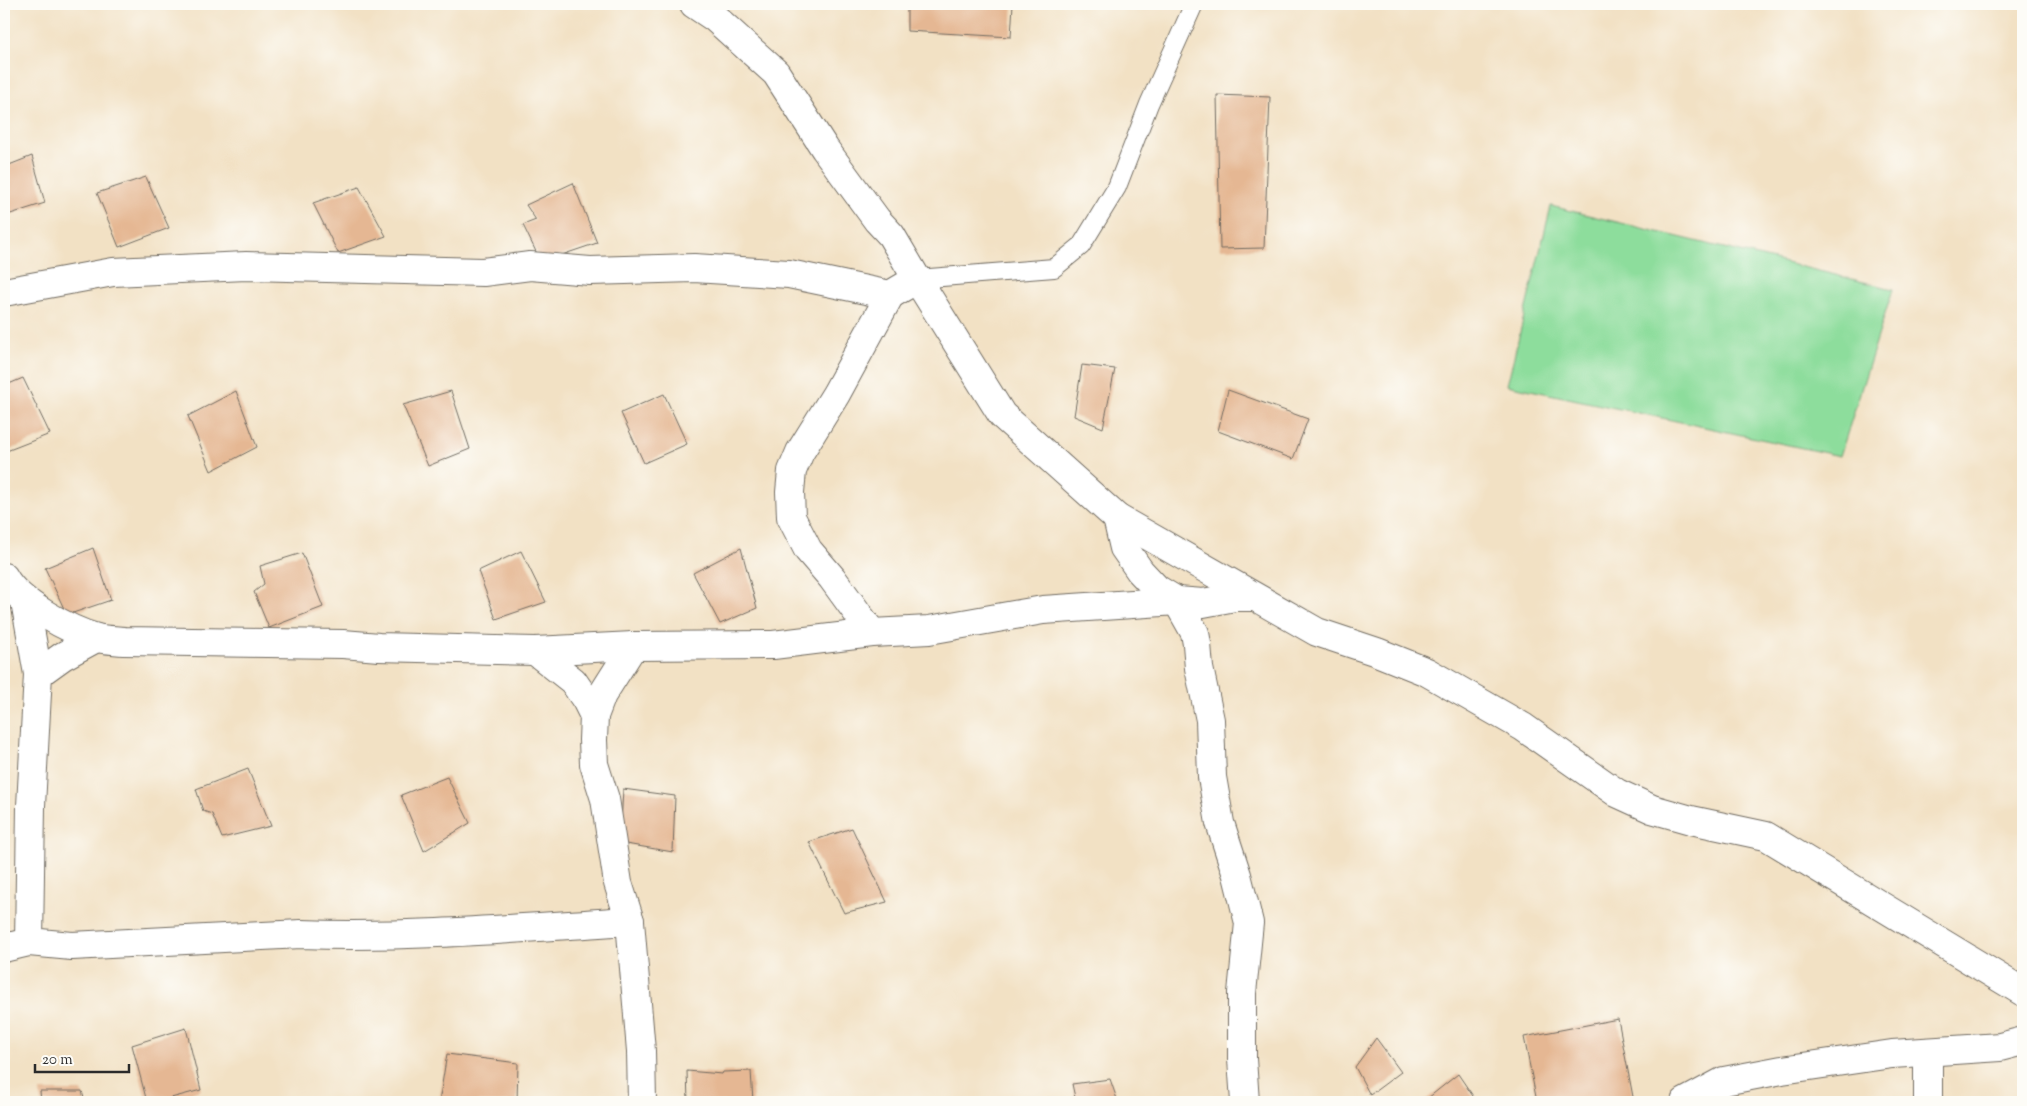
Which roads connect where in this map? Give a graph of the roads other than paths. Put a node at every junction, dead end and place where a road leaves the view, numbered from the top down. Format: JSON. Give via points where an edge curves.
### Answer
{"nodes":[{"id":1,"x":694,"y":4,"type":"edge"},
{"id":2,"x":1194,"y":4,"type":"edge"},
{"id":3,"x":917,"y":279,"type":"junction"},
{"id":4,"x":10,"y":287,"type":"edge"},
{"id":5,"x":890,"y":295,"type":"junction"},
{"id":6,"x":1117,"y":518,"type":"junction"},
{"id":7,"x":4,"y":577,"type":"edge"},
{"id":8,"x":1253,"y":597,"type":"junction"},
{"id":9,"x":25,"y":601,"type":"junction"},
{"id":10,"x":1176,"y":602,"type":"junction"},
{"id":11,"x":872,"y":633,"type":"junction"},
{"id":12,"x":96,"y":638,"type":"junction"},
{"id":13,"x":633,"y":646,"type":"junction"},
{"id":14,"x":535,"y":651,"type":"junction"},
{"id":15,"x":38,"y":674,"type":"junction"},
{"id":16,"x":594,"y":716,"type":"junction"},
{"id":17,"x":630,"y":921,"type":"junction"},
{"id":18,"x":16,"y":945,"type":"edge"},
{"id":19,"x":2023,"y":992,"type":"edge"},
{"id":20,"x":2023,"y":1041,"type":"edge"},
{"id":21,"x":1928,"y":1052,"type":"junction"},
{"id":22,"x":642,"y":1102,"type":"edge"},
{"id":23,"x":1246,"y":1102,"type":"edge"},
{"id":24,"x":1685,"y":1102,"type":"edge"},
{"id":25,"x":1928,"y":1102,"type":"edge"}],
"edges":[{"from":1,"to":3,"type":"street","via":[[715,18],[776,73],[859,198],[891,234]]},
{"from":2,"to":3,"type":"lane","via":[[1149,104],[1117,187],[1081,246],[1054,268]]},
{"from":3,"to":5,"type":"street"},
{"from":3,"to":6,"type":"street","via":[[1002,415]]},
{"from":4,"to":5,"type":"street","via":[[113,272],[246,266],[473,272],[530,266],[590,271],[694,268],[788,274]]},
{"from":5,"to":11,"type":"street","via":[[800,452],[792,471],[790,492],[791,517],[808,550]]},
{"from":6,"to":8,"type":"street"},
{"from":6,"to":10,"type":"street","via":[[1129,556],[1157,589]]},
{"from":7,"to":9,"type":"street"},
{"from":8,"to":10,"type":"street","via":[[1203,603]]},
{"from":8,"to":19,"type":"street","via":[[1317,632],[1427,672],[1523,727],[1617,793],[1675,816],[1766,836]]},
{"from":9,"to":12,"type":"street","via":[[57,621]]},
{"from":9,"to":15,"type":"street"},
{"from":10,"to":11,"type":"street","via":[[1043,610],[929,630]]},
{"from":10,"to":23,"type":"street","via":[[1195,634],[1210,720],[1212,776],[1220,823],[1249,923],[1242,992]]},
{"from":11,"to":13,"type":"street","via":[[773,645]]},
{"from":12,"to":14,"type":"street"},
{"from":12,"to":15,"type":"street"},
{"from":13,"to":14,"type":"street"},
{"from":13,"to":16,"type":"street","via":[[602,695]]},
{"from":14,"to":16,"type":"street","via":[[573,681]]},
{"from":15,"to":18,"type":"street","via":[[31,806]]},
{"from":16,"to":17,"type":"street","via":[[594,764],[605,799],[618,883]]},
{"from":17,"to":18,"type":"street","via":[[432,933],[301,934],[72,946]]},
{"from":17,"to":22,"type":"street"},
{"from":20,"to":21,"type":"street","via":[[2000,1047]]},
{"from":21,"to":24,"type":"street","via":[[1792,1068],[1724,1081]]},
{"from":21,"to":25,"type":"street"}]}
